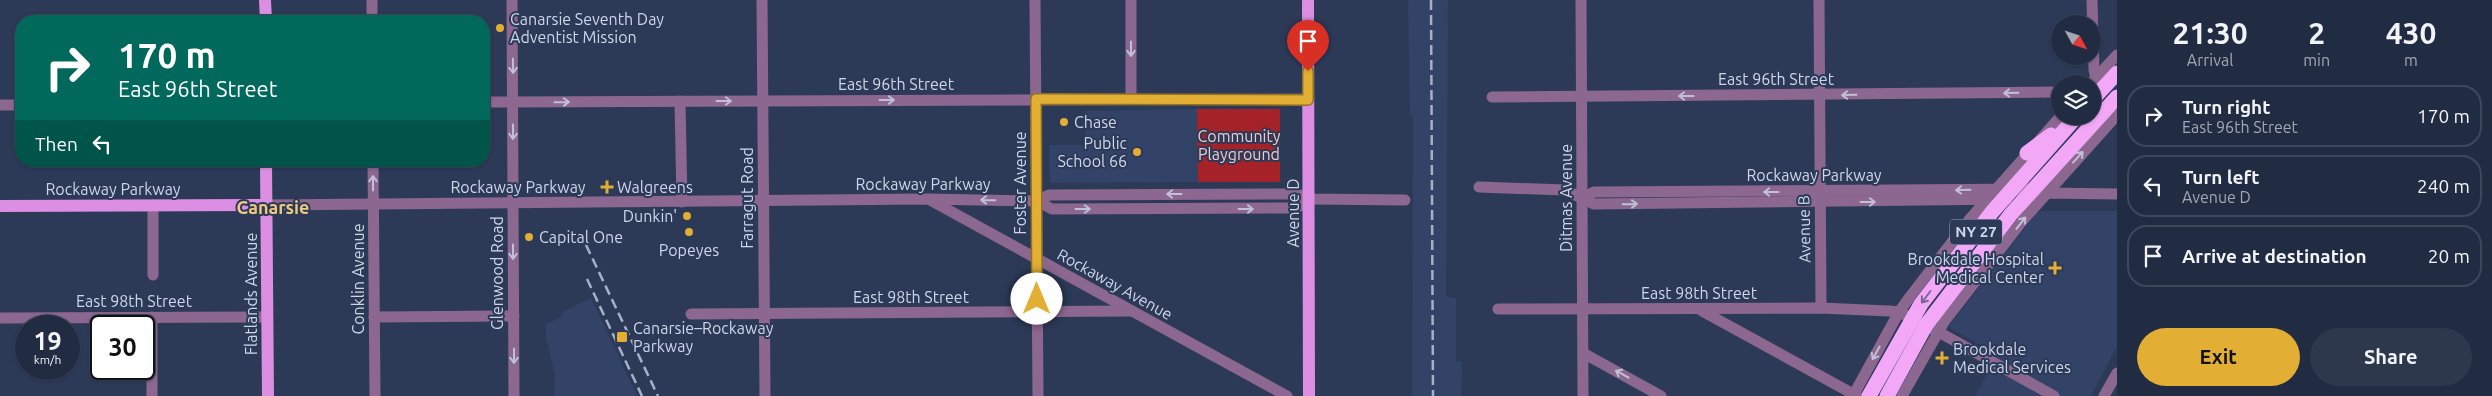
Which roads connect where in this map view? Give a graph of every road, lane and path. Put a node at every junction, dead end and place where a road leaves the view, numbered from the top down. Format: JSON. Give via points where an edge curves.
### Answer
{"nodes":[{"id":1,"x":266,"y":0,"type":"edge"},
{"id":2,"x":372,"y":0,"type":"edge"},
{"id":3,"x":512,"y":0,"type":"edge"},
{"id":4,"x":762,"y":0,"type":"edge"},
{"id":5,"x":1035,"y":0,"type":"edge"},
{"id":6,"x":1131,"y":0,"type":"edge"},
{"id":7,"x":1308,"y":0,"type":"edge"},
{"id":8,"x":1581,"y":0,"type":"edge"},
{"id":9,"x":1819,"y":0,"type":"edge"},
{"id":10,"x":2092,"y":0,"type":"edge"},
{"id":11,"x":266,"y":15,"type":"edge"},
{"id":12,"x":372,"y":15,"type":"edge"},
{"id":13,"x":2117,"y":55,"type":"edge"},
{"id":14,"x":2117,"y":73,"type":"edge"},
{"id":15,"x":2094,"y":75,"type":"edge"},
{"id":16,"x":2101,"y":79,"type":"edge"},
{"id":17,"x":2101,"y":84,"type":"edge"},
{"id":18,"x":2101,"y":90,"type":"edge"},
{"id":19,"x":2051,"y":92,"type":"edge"},
{"id":20,"x":2117,"y":92,"type":"edge"},
{"id":21,"x":1819,"y":95,"type":"junction"},
{"id":22,"x":1582,"y":96,"type":"junction"},
{"id":23,"x":1492,"y":97,"type":"dead end"},
{"id":24,"x":2117,"y":97,"type":"edge"},
{"id":25,"x":1036,"y":99,"type":"junction"},
{"id":26,"x":1131,"y":99,"type":"junction"},
{"id":27,"x":680,"y":100,"type":"junction"},
{"id":28,"x":1308,"y":100,"type":"junction"},
{"id":29,"x":763,"y":101,"type":"junction"},
{"id":30,"x":490,"y":102,"type":"edge"},
{"id":31,"x":513,"y":102,"type":"junction"},
{"id":32,"x":0,"y":105,"type":"edge"},
{"id":33,"x":15,"y":105,"type":"edge"},
{"id":34,"x":2117,"y":115,"type":"edge"},
{"id":35,"x":2061,"y":125,"type":"edge"},
{"id":36,"x":2064,"y":125,"type":"edge"},
{"id":37,"x":2027,"y":153,"type":"joint"},
{"id":38,"x":266,"y":167,"type":"edge"},
{"id":39,"x":373,"y":167,"type":"edge"},
{"id":40,"x":1479,"y":187,"type":"dead end"},
{"id":41,"x":2003,"y":193,"type":"junction"},
{"id":42,"x":2036,"y":193,"type":"junction"},
{"id":43,"x":2117,"y":194,"type":"edge"},
{"id":44,"x":1819,"y":196,"type":"junction"},
{"id":45,"x":1582,"y":198,"type":"junction"},
{"id":46,"x":928,"y":199,"type":"junction"},
{"id":47,"x":1309,"y":199,"type":"junction"},
{"id":48,"x":1405,"y":200,"type":"dead end"},
{"id":49,"x":763,"y":201,"type":"junction"},
{"id":50,"x":1037,"y":201,"type":"junction"},
{"id":51,"x":1986,"y":201,"type":"junction"},
{"id":52,"x":682,"y":202,"type":"junction"},
{"id":53,"x":373,"y":204,"type":"junction"},
{"id":54,"x":513,"y":204,"type":"junction"},
{"id":55,"x":153,"y":205,"type":"junction"},
{"id":56,"x":267,"y":205,"type":"junction"},
{"id":57,"x":0,"y":206,"type":"edge"},
{"id":58,"x":1037,"y":260,"type":"junction"},
{"id":59,"x":153,"y":275,"type":"dead end"},
{"id":60,"x":1821,"y":308,"type":"junction"},
{"id":61,"x":1498,"y":309,"type":"dead end"},
{"id":62,"x":1583,"y":310,"type":"junction"},
{"id":63,"x":1701,"y":310,"type":"junction"},
{"id":64,"x":1743,"y":310,"type":"junction"},
{"id":65,"x":1130,"y":311,"type":"junction"},
{"id":66,"x":1037,"y":313,"type":"junction"},
{"id":67,"x":692,"y":314,"type":"dead end"},
{"id":68,"x":764,"y":314,"type":"junction"},
{"id":69,"x":1905,"y":315,"type":"junction"},
{"id":70,"x":514,"y":316,"type":"junction"},
{"id":71,"x":267,"y":317,"type":"junction"},
{"id":72,"x":374,"y":317,"type":"junction"},
{"id":73,"x":0,"y":318,"type":"edge"},
{"id":74,"x":90,"y":318,"type":"edge"},
{"id":75,"x":155,"y":318,"type":"edge"},
{"id":76,"x":1932,"y":328,"type":"junction"},
{"id":77,"x":1740,"y":331,"type":"junction"},
{"id":78,"x":1583,"y":353,"type":"junction"},
{"id":79,"x":2117,"y":373,"type":"edge"},
{"id":80,"x":152,"y":380,"type":"edge"},
{"id":81,"x":152,"y":396,"type":"edge"},
{"id":82,"x":268,"y":396,"type":"edge"},
{"id":83,"x":375,"y":396,"type":"edge"},
{"id":84,"x":514,"y":396,"type":"edge"},
{"id":85,"x":765,"y":396,"type":"edge"},
{"id":86,"x":1038,"y":396,"type":"edge"},
{"id":87,"x":1287,"y":396,"type":"edge"},
{"id":88,"x":1309,"y":396,"type":"edge"},
{"id":89,"x":1583,"y":396,"type":"edge"},
{"id":90,"x":1661,"y":396,"type":"edge"},
{"id":91,"x":1858,"y":396,"type":"edge"},
{"id":92,"x":1887,"y":396,"type":"edge"},
{"id":93,"x":1902,"y":396,"type":"edge"},
{"id":94,"x":2054,"y":396,"type":"edge"},
{"id":95,"x":2104,"y":396,"type":"edge"}],
"edges":[{"from":1,"to":11,"type":"main road"},
{"from":2,"to":12,"type":"street"},
{"from":3,"to":31,"type":"street","name":"Glenwood Road","one_way":true},
{"from":4,"to":29,"type":"street","name":"Farragut Road"},
{"from":5,"to":25,"type":"street","name":"Foster Avenue"},
{"from":6,"to":26,"type":"street","one_way":true},
{"from":7,"to":28,"type":"main road","name":"Avenue D"},
{"from":8,"to":22,"type":"street","name":"Ditmas Avenue"},
{"from":9,"to":21,"type":"street","name":"Avenue B"},
{"from":10,"to":15,"type":"street"},
{"from":13,"to":16,"type":"street"},
{"from":14,"to":17,"type":"highway"},
{"from":18,"to":20,"type":"street"},
{"from":19,"to":21,"type":"street","name":"East 96th Street","one_way":true},
{"from":21,"to":22,"type":"street","name":"East 96th Street","one_way":true},
{"from":21,"to":44,"type":"street","name":"Avenue B"},
{"from":22,"to":23,"type":"street","name":"East 96th Street"},
{"from":22,"to":45,"type":"street","name":"Ditmas Avenue"},
{"from":24,"to":42,"type":"highway","number":"NY 27"},
{"from":25,"to":26,"type":"street","name":"East 96th Street"},
{"from":29,"to":25,"type":"street","name":"East 96th Street","one_way":true},
{"from":25,"to":50,"type":"street","name":"Foster Avenue"},
{"from":26,"to":28,"type":"street","name":"East 96th Street"},
{"from":27,"to":29,"type":"street","name":"East 96th Street","one_way":true},
{"from":31,"to":27,"type":"street","name":"East 96th Street","one_way":true},
{"from":27,"to":52,"type":"street"},
{"from":28,"to":47,"type":"main road","name":"Avenue D"},
{"from":29,"to":49,"type":"street","name":"Farragut Road"},
{"from":30,"to":31,"type":"street","name":"East 96th Street"},
{"from":31,"to":54,"type":"street","name":"Glenwood Road","one_way":true},
{"from":32,"to":33,"type":"street"},
{"from":42,"to":34,"type":"street","one_way":true},
{"from":35,"to":37,"type":"highway"},
{"from":36,"to":41,"type":"highway","number":"NY 27"},
{"from":37,"to":41,"type":"street"},
{"from":38,"to":56,"type":"main road","name":"Flatlands Avenue"},
{"from":53,"to":39,"type":"street","name":"Conklin Avenue","one_way":true},
{"from":40,"to":45,"type":"street","via":[[1565,190]]},
{"from":41,"to":42,"type":"street","name":"Rockaway Parkway"},
{"from":41,"to":44,"type":"street","name":"Rockaway Parkway","one_way":true},
{"from":41,"to":51,"type":"street","name":"Rockaway Parkway"},
{"from":41,"to":69,"type":"highway","number":"NY 27","one_way":true},
{"from":42,"to":43,"type":"street","name":"Rockaway Parkway"},
{"from":76,"to":42,"type":"highway","number":"NY 27","one_way":true},
{"from":44,"to":45,"type":"street","name":"Rockaway Parkway","via":[[1594,192]]},
{"from":44,"to":51,"type":"street","name":"Rockaway Parkway","one_way":true},
{"from":44,"to":60,"type":"street","name":"Avenue B"},
{"from":45,"to":62,"type":"street","name":"Ditmas Avenue"},
{"from":46,"to":49,"type":"street","name":"Rockaway Parkway"},
{"from":50,"to":46,"type":"street","name":"Rockaway Parkway","one_way":true},
{"from":46,"to":58,"type":"street","name":"Rockaway Avenue"},
{"from":47,"to":48,"type":"street","name":"Rockaway Parkway"},
{"from":47,"to":50,"type":"street","name":"Rockaway Parkway","via":[[1298,194],[1049,195]]},
{"from":47,"to":88,"type":"main road","name":"Avenue D"},
{"from":49,"to":52,"type":"street","name":"Rockaway Parkway"},
{"from":49,"to":68,"type":"street","name":"Farragut Road"},
{"from":50,"to":58,"type":"street","name":"Foster Avenue"},
{"from":51,"to":69,"type":"street"},
{"from":52,"to":54,"type":"street","name":"Rockaway Parkway"},
{"from":53,"to":54,"type":"street","name":"Rockaway Parkway"},
{"from":53,"to":56,"type":"street","name":"Rockaway Parkway"},
{"from":53,"to":72,"type":"street","name":"Conklin Avenue"},
{"from":54,"to":70,"type":"street","name":"Glenwood Road","one_way":true},
{"from":55,"to":56,"type":"main road","name":"Rockaway Parkway"},
{"from":55,"to":57,"type":"main road","name":"Rockaway Parkway"},
{"from":55,"to":59,"type":"street"},
{"from":56,"to":71,"type":"main road","name":"Flatlands Avenue"},
{"from":58,"to":65,"type":"street","name":"Rockaway Avenue"},
{"from":58,"to":66,"type":"street","name":"Foster Avenue"},
{"from":60,"to":64,"type":"street","name":"East 98th Street"},
{"from":60,"to":69,"type":"street","name":"East 98th Street"},
{"from":61,"to":62,"type":"street","name":"East 98th Street"},
{"from":62,"to":63,"type":"street","name":"East 98th Street"},
{"from":62,"to":78,"type":"street","name":"Ditmas Avenue"},
{"from":63,"to":64,"type":"street","name":"East 98th Street"},
{"from":63,"to":77,"type":"street"},
{"from":64,"to":77,"type":"street"},
{"from":65,"to":66,"type":"street","name":"East 98th Street"},
{"from":65,"to":87,"type":"street","name":"Rockaway Avenue"},
{"from":66,"to":68,"type":"street","name":"East 98th Street"},
{"from":66,"to":86,"type":"street","name":"Foster Avenue"},
{"from":67,"to":68,"type":"street","name":"East 98th Street"},
{"from":68,"to":85,"type":"street","name":"Farragut Road"},
{"from":69,"to":76,"type":"street"},
{"from":69,"to":91,"type":"highway","number":"NY 27","one_way":true},
{"from":70,"to":72,"type":"street"},
{"from":70,"to":84,"type":"street","name":"Glenwood Road","one_way":true},
{"from":71,"to":75,"type":"street","name":"East 98th Street"},
{"from":71,"to":82,"type":"main road","name":"Flatlands Avenue"},
{"from":72,"to":83,"type":"street","name":"Conklin Avenue"},
{"from":73,"to":74,"type":"street","name":"East 98th Street"},
{"from":76,"to":92,"type":"highway","number":"NY 27"},
{"from":76,"to":93,"type":"street"},
{"from":76,"to":94,"type":"street"},
{"from":77,"to":91,"type":"street"},
{"from":78,"to":89,"type":"street","name":"Ditmas Avenue"},
{"from":90,"to":78,"type":"street","one_way":true},
{"from":79,"to":95,"type":"street"},
{"from":80,"to":81,"type":"street"}]}
